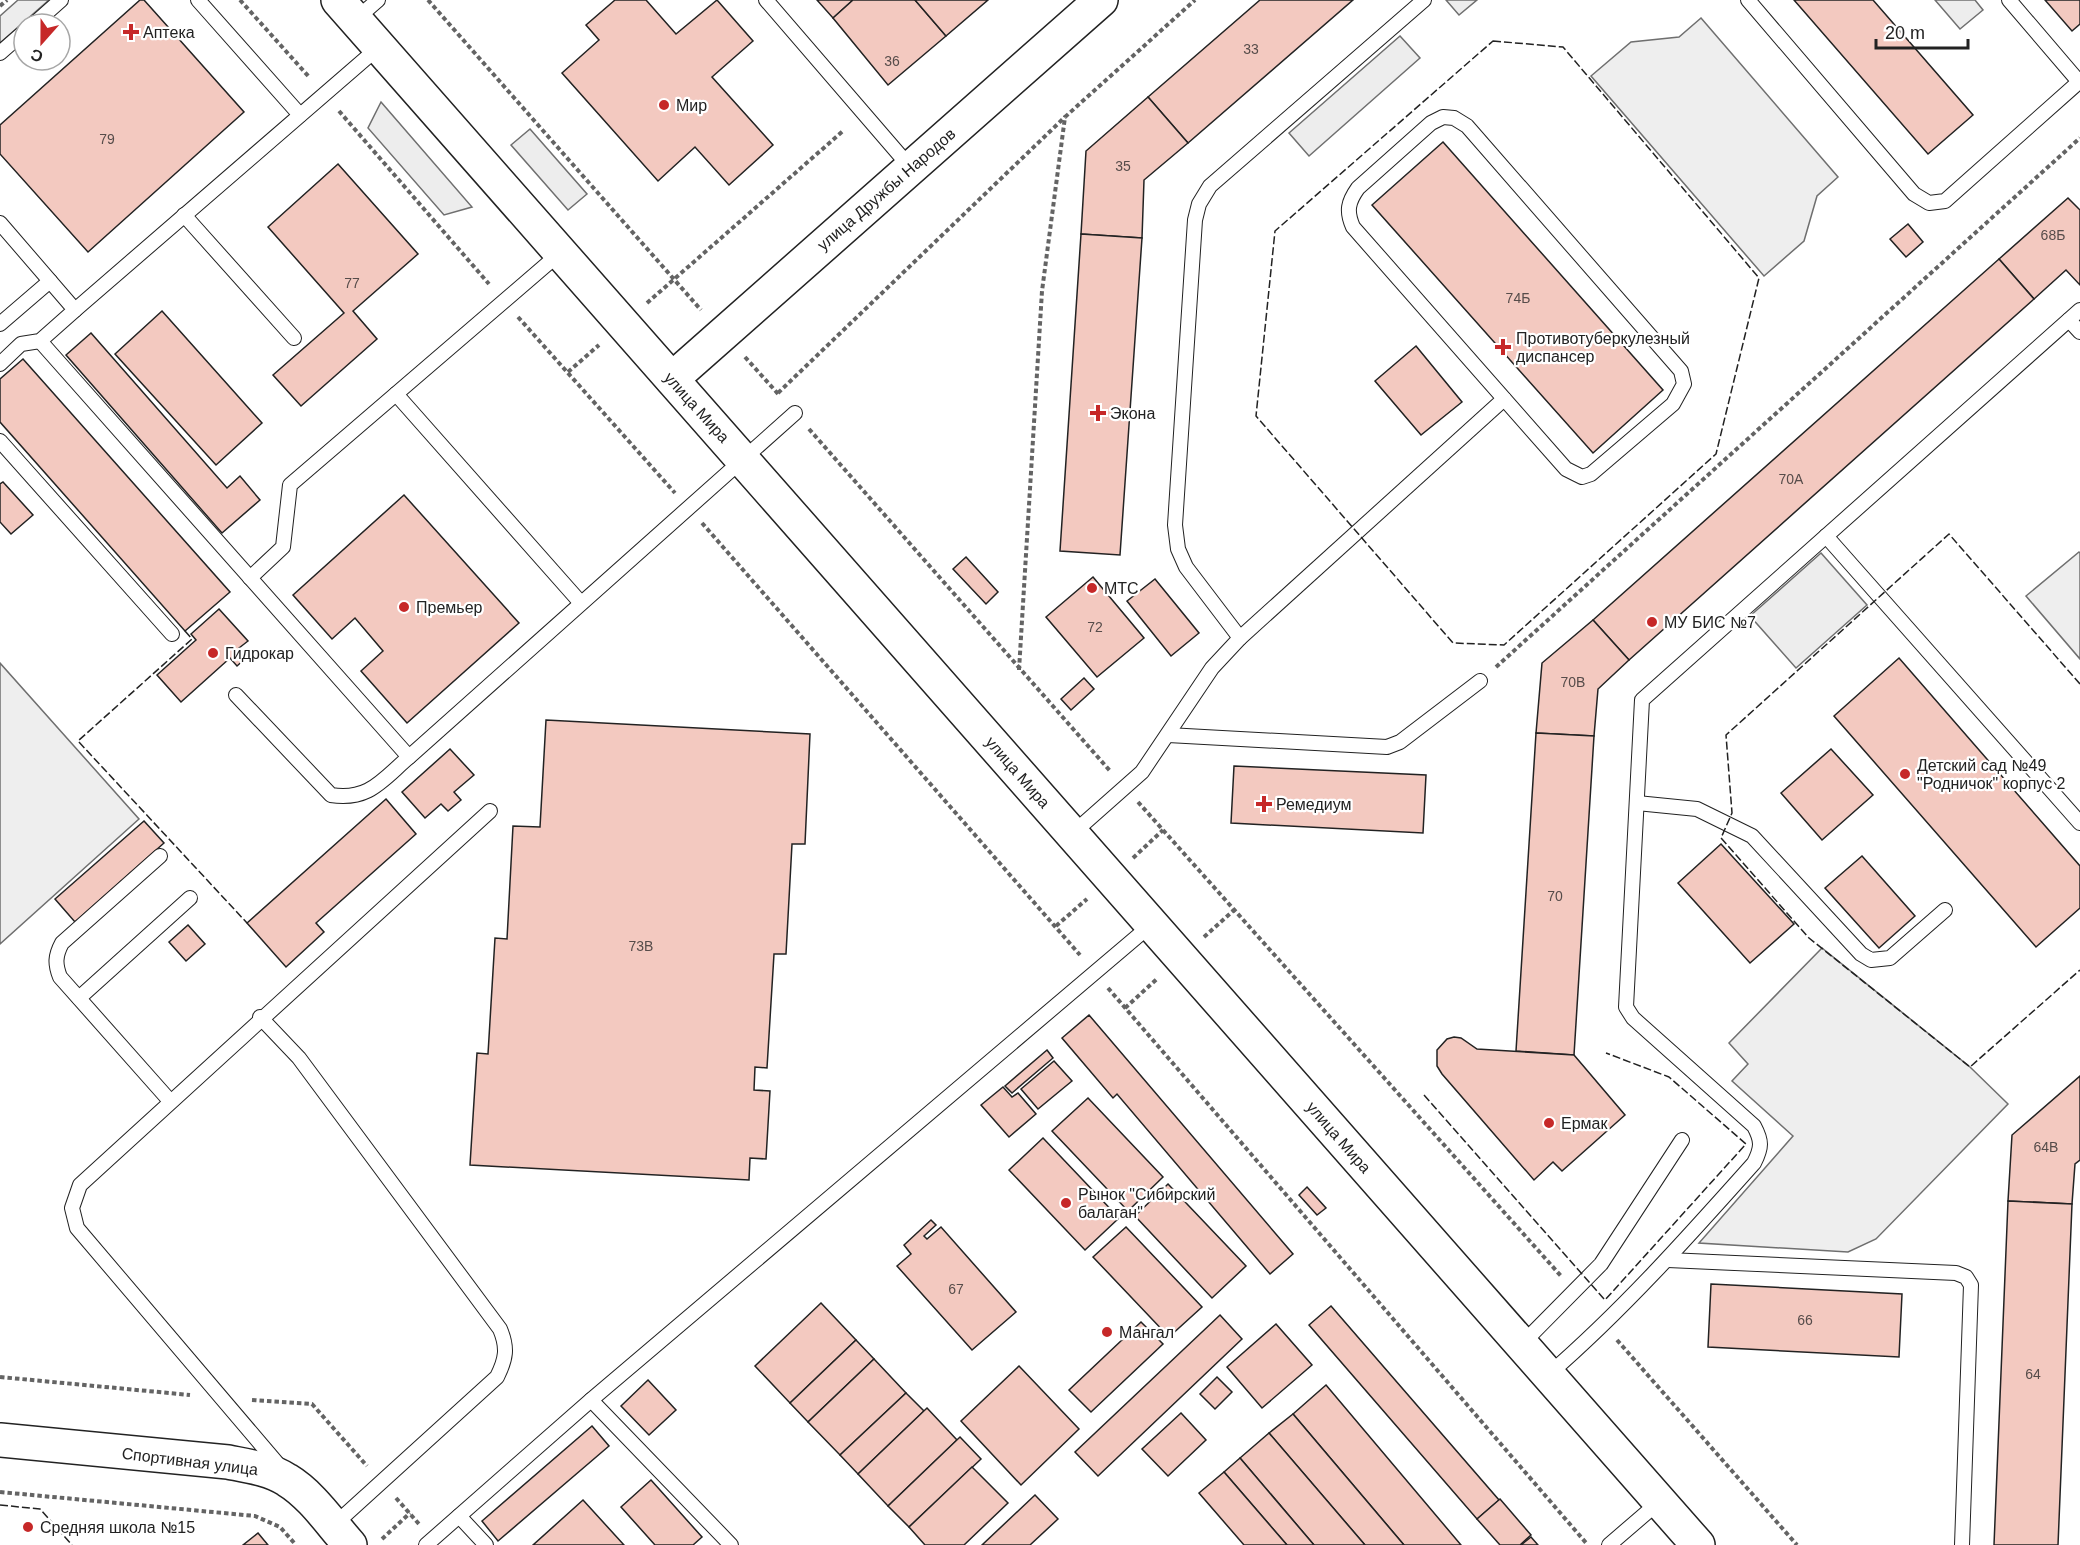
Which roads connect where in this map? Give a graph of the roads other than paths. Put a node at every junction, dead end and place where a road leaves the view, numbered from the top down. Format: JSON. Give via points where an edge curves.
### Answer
{"nodes":[{"id":1,"x":61,"y":0,"type":"edge"},
{"id":2,"x":198,"y":0,"type":"edge"},
{"id":3,"x":766,"y":0,"type":"edge"},
{"id":4,"x":1101,"y":0,"type":"edge"},
{"id":5,"x":1424,"y":0,"type":"edge"},
{"id":6,"x":1748,"y":0,"type":"edge"},
{"id":7,"x":2009,"y":0,"type":"edge"},
{"id":8,"x":357,"y":7,"type":"edge"},
{"id":9,"x":47,"y":12,"type":"edge"},
{"id":10,"x":12,"y":42,"type":"edge"},
{"id":11,"x":379,"y":47,"type":"junction"},
{"id":12,"x":0,"y":53,"type":"edge"},
{"id":13,"x":2080,"y":82,"type":"edge"},
{"id":14,"x":300,"y":115,"type":"junction"},
{"id":15,"x":910,"y":167,"type":"junction"},
{"id":16,"x":184,"y":215,"type":"junction"},
{"id":17,"x":0,"y":223,"type":"edge"},
{"id":18,"x":560,"y":253,"type":"junction"},
{"id":19,"x":50,"y":281,"type":"junction"},
{"id":20,"x":75,"y":310,"type":"junction"},
{"id":21,"x":2080,"y":310,"type":"edge"},
{"id":22,"x":2069,"y":320,"type":"junction"},
{"id":23,"x":0,"y":324,"type":"edge"},
{"id":24,"x":2080,"y":332,"type":"edge"},
{"id":25,"x":294,"y":338,"type":"dead end"},
{"id":26,"x":40,"y":341,"type":"junction"},
{"id":27,"x":0,"y":364,"type":"edge"},
{"id":28,"x":672,"y":379,"type":"junction"},
{"id":29,"x":396,"y":394,"type":"junction"},
{"id":30,"x":1504,"y":399,"type":"junction"},
{"id":31,"x":795,"y":413,"type":"dead end"},
{"id":32,"x":1,"y":445,"type":"edge"},
{"id":33,"x":743,"y":459,"type":"junction"},
{"id":34,"x":1826,"y":536,"type":"junction"},
{"id":35,"x":250,"y":578,"type":"junction"},
{"id":36,"x":580,"y":602,"type":"junction"},
{"id":37,"x":172,"y":633,"type":"dead end"},
{"id":38,"x":1240,"y":638,"type":"junction"},
{"id":39,"x":1480,"y":681,"type":"road end"},
{"id":40,"x":236,"y":694,"type":"dead end"},
{"id":41,"x":1168,"y":735,"type":"junction"},
{"id":42,"x":409,"y":758,"type":"junction"},
{"id":43,"x":1637,"y":803,"type":"junction"},
{"id":44,"x":490,"y":811,"type":"dead end"},
{"id":45,"x":2080,"y":823,"type":"edge"},
{"id":46,"x":1072,"y":834,"type":"junction"},
{"id":47,"x":160,"y":856,"type":"dead end"},
{"id":48,"x":190,"y":898,"type":"dead end"},
{"id":49,"x":1945,"y":910,"type":"dead end"},
{"id":50,"x":1152,"y":924,"type":"junction"},
{"id":51,"x":79,"y":998,"type":"junction"},
{"id":52,"x":260,"y":1017,"type":"junction"},
{"id":53,"x":170,"y":1101,"type":"junction"},
{"id":54,"x":1682,"y":1140,"type":"dead end"},
{"id":55,"x":1668,"y":1260,"type":"junction"},
{"id":56,"x":1521,"y":1345,"type":"junction"},
{"id":57,"x":1548,"y":1375,"type":"junction"},
{"id":58,"x":591,"y":1400,"type":"junction"},
{"id":59,"x":0,"y":1440,"type":"edge"},
{"id":60,"x":299,"y":1489,"type":"junction"},
{"id":61,"x":1659,"y":1502,"type":"junction"},
{"id":62,"x":459,"y":1516,"type":"junction"},
{"id":63,"x":342,"y":1536,"type":"edge"},
{"id":64,"x":426,"y":1545,"type":"edge"},
{"id":65,"x":486,"y":1545,"type":"edge"},
{"id":66,"x":731,"y":1545,"type":"edge"},
{"id":67,"x":1609,"y":1545,"type":"edge"},
{"id":68,"x":1698,"y":1545,"type":"edge"},
{"id":69,"x":1962,"y":1545,"type":"edge"}],
"edges":[{"from":1,"to":9,"type":"lane"},
{"from":2,"to":14,"type":"lane"},
{"from":3,"to":15,"type":"lane"},
{"from":4,"to":15,"type":"main road","name":"улица Дружбы Народов"},
{"from":5,"to":38,"type":"lane","via":[[1210,186],[1199,204],[1174,525],[1186,567]]},
{"from":6,"to":13,"type":"lane","via":[[1914,194],[1929,203],[1945,201]]},
{"from":7,"to":13,"type":"lane"},
{"from":8,"to":11,"type":"main road","name":"улица Мира"},
{"from":10,"to":12,"type":"lane"},
{"from":11,"to":14,"type":"lane"},
{"from":11,"to":18,"type":"main road","name":"улица Мира"},
{"from":14,"to":16,"type":"lane"},
{"from":15,"to":28,"type":"main road","name":"улица Дружбы Народов"},
{"from":16,"to":20,"type":"lane"},
{"from":16,"to":25,"type":"lane"},
{"from":17,"to":19,"type":"lane"},
{"from":18,"to":28,"type":"main road","name":"улица Мира"},
{"from":18,"to":29,"type":"lane"},
{"from":19,"to":20,"type":"lane"},
{"from":19,"to":23,"type":"lane"},
{"from":20,"to":26,"type":"lane"},
{"from":21,"to":22,"type":"lane"},
{"from":22,"to":24,"type":"lane"},
{"from":22,"to":34,"type":"lane"},
{"from":26,"to":27,"type":"lane","via":[[21,344]]},
{"from":26,"to":35,"type":"lane"},
{"from":28,"to":33,"type":"main road","name":"улица Мира"},
{"from":29,"to":35,"type":"lane","via":[[290,486],[283,547]]},
{"from":29,"to":36,"type":"lane"},
{"from":30,"to":30,"type":"lane","via":[[1353,227],[1348,215],[1349,200],[1358,188],[1431,123],[1443,117],[1467,126],[1681,371],[1684,384],[1673,404],[1591,474],[1582,477],[1566,469]]},
{"from":30,"to":38,"type":"lane"},
{"from":31,"to":33,"type":"lane"},
{"from":32,"to":37,"type":"lane"},
{"from":33,"to":36,"type":"lane"},
{"from":33,"to":46,"type":"main road","name":"улица Мира"},
{"from":34,"to":43,"type":"lane","via":[[1642,700]]},
{"from":34,"to":45,"type":"lane"},
{"from":35,"to":42,"type":"lane"},
{"from":36,"to":42,"type":"lane"},
{"from":38,"to":41,"type":"lane","via":[[1212,668]]},
{"from":39,"to":41,"type":"lane","via":[[1400,742],[1387,747]]},
{"from":40,"to":42,"type":"lane","via":[[332,795],[350,798],[366,794]]},
{"from":41,"to":46,"type":"lane","via":[[1142,772]]},
{"from":43,"to":49,"type":"lane","via":[[1697,809],[1752,836],[1861,954],[1871,960],[1890,958]]},
{"from":43,"to":55,"type":"lane","via":[[1626,1007],[1633,1018],[1754,1126],[1761,1140],[1754,1163]]},
{"from":44,"to":52,"type":"lane"},
{"from":46,"to":50,"type":"main road","name":"улица Мира"},
{"from":47,"to":51,"type":"lane","via":[[57,952],[60,977]]},
{"from":48,"to":51,"type":"lane"},
{"from":50,"to":56,"type":"main road","name":"улица Мира"},
{"from":50,"to":58,"type":"lane"},
{"from":51,"to":53,"type":"lane"},
{"from":52,"to":53,"type":"lane"},
{"from":52,"to":63,"type":"lane","via":[[299,1058],[500,1329],[506,1344],[505,1362],[497,1377]]},
{"from":53,"to":60,"type":"lane","via":[[80,1185],[72,1208],[77,1228]]},
{"from":54,"to":56,"type":"lane","via":[[1601,1264]]},
{"from":55,"to":57,"type":"lane","via":[[1605,1325]]},
{"from":55,"to":69,"type":"lane","via":[[1956,1273],[1966,1277],[1971,1285]]},
{"from":56,"to":57,"type":"main road","name":"улица Мира"},
{"from":57,"to":61,"type":"main road","name":"улица Мира"},
{"from":58,"to":62,"type":"lane"},
{"from":58,"to":66,"type":"lane"},
{"from":59,"to":60,"type":"main road","name":"Спортивная улица","via":[[228,1462],[274,1473]]},
{"from":60,"to":63,"type":"main road","name":"Спортивная улица"},
{"from":61,"to":67,"type":"lane"},
{"from":61,"to":68,"type":"main road","name":"улица Мира"},
{"from":62,"to":64,"type":"lane"},
{"from":62,"to":65,"type":"lane"}]}
